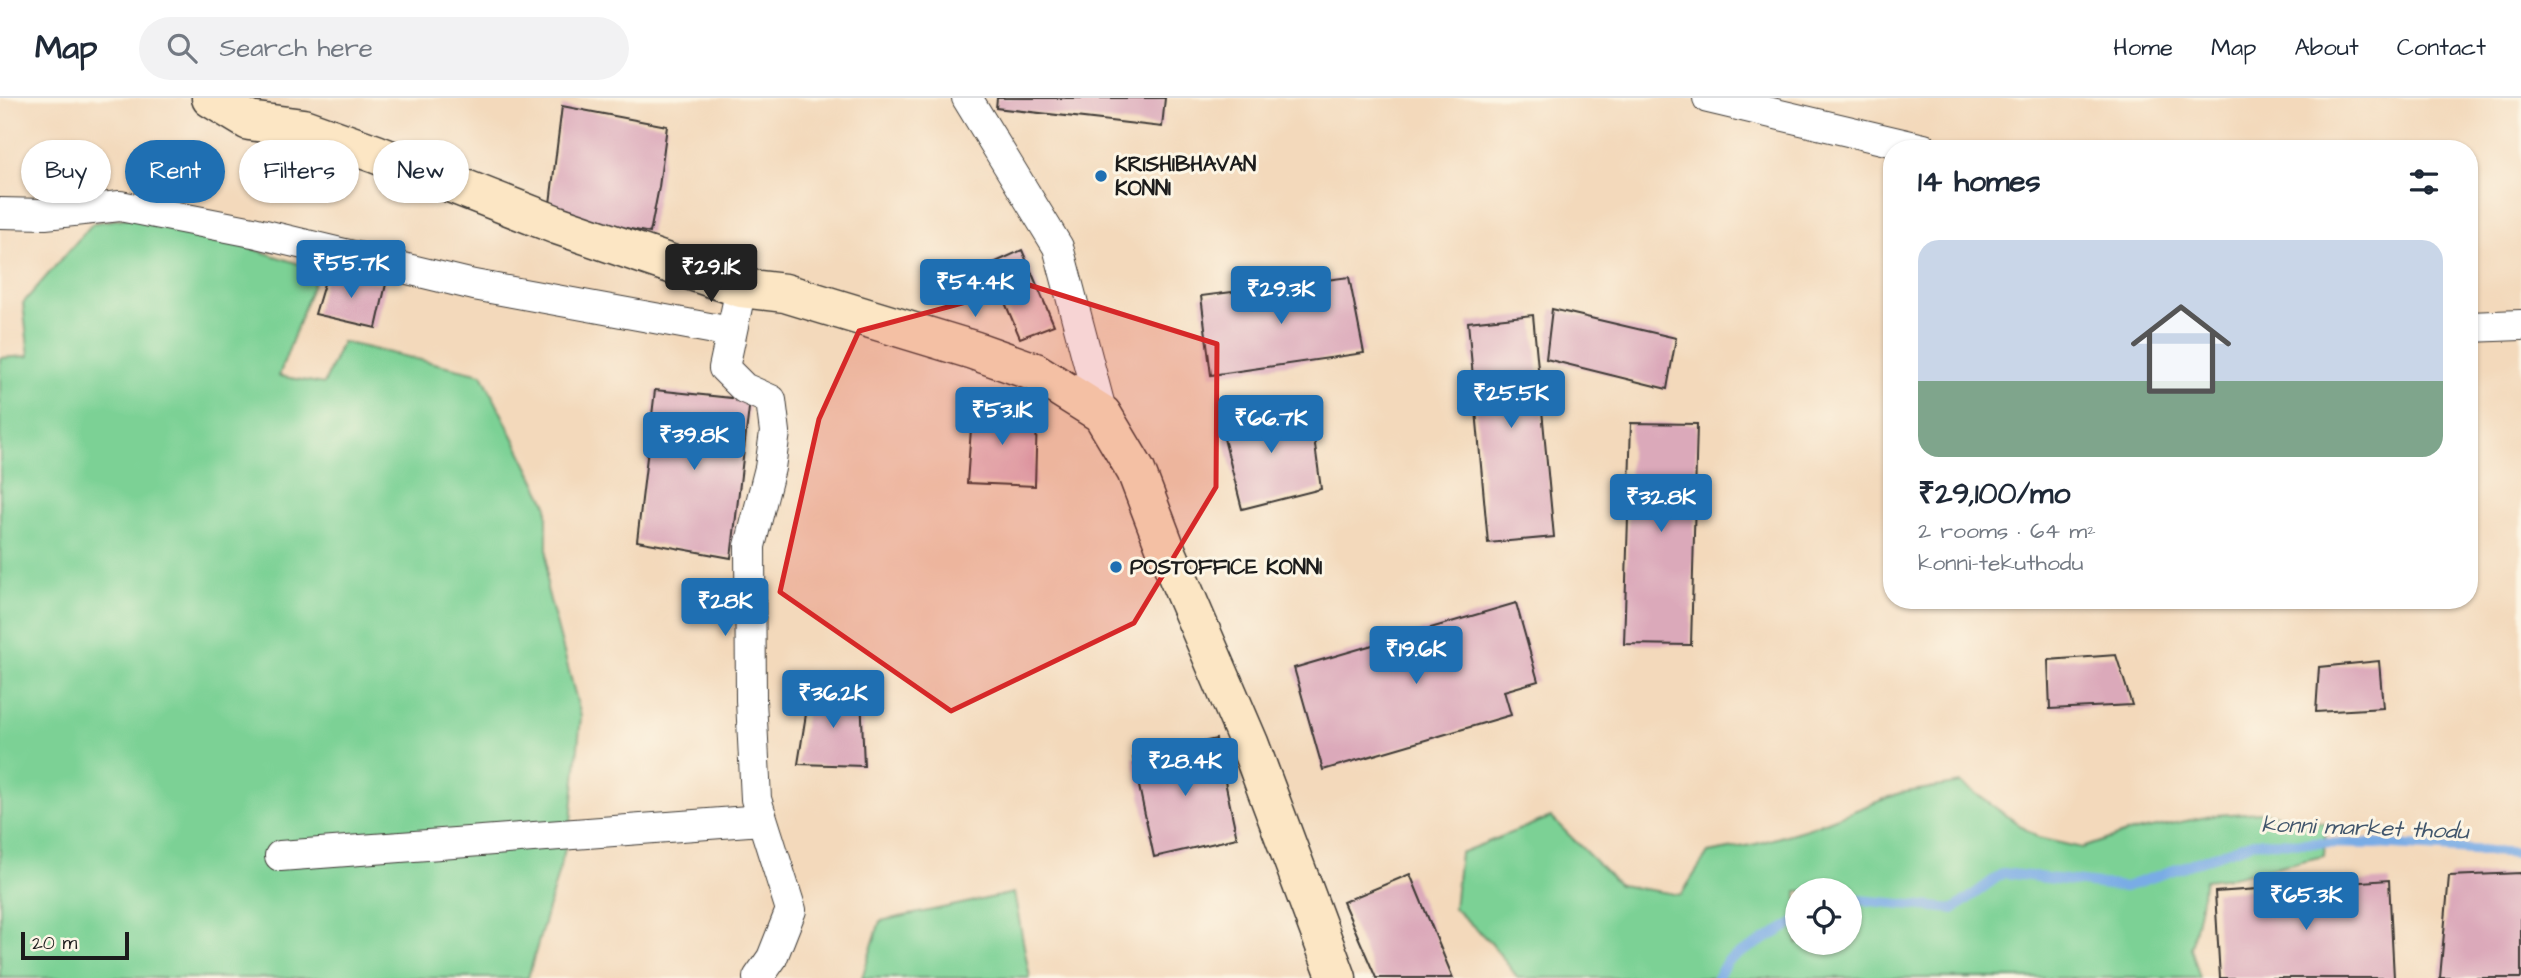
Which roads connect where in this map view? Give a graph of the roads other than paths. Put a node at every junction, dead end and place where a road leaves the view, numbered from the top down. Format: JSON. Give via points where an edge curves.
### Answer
{"nodes":[{"id":1,"x":211,"y":98,"type":"edge"},
{"id":2,"x":967,"y":98,"type":"edge"},
{"id":3,"x":1708,"y":98,"type":"edge"},
{"id":4,"x":1886,"y":140,"type":"edge"},
{"id":5,"x":0,"y":213,"type":"edge"},
{"id":6,"x":741,"y":288,"type":"junction"},
{"id":7,"x":2521,"y":325,"type":"edge"},
{"id":8,"x":2478,"y":326,"type":"edge"},
{"id":9,"x":731,"y":332,"type":"junction"},
{"id":10,"x":1102,"y":414,"type":"junction"},
{"id":11,"x":761,"y":820,"type":"junction"},
{"id":12,"x":280,"y":856,"type":"dead end"},
{"id":13,"x":758,"y":978,"type":"edge"},
{"id":14,"x":1337,"y":978,"type":"edge"}],
"edges":[{"from":1,"to":6,"type":"main road","via":[[249,121],[303,128],[557,225]]},
{"from":2,"to":10,"type":"street","via":[[1058,247]]},
{"from":3,"to":4,"type":"street"},
{"from":5,"to":9,"type":"street","via":[[45,214],[120,206],[253,232],[474,285]]},
{"from":6,"to":9,"type":"street"},
{"from":6,"to":10,"type":"main road","via":[[785,293],[973,350],[1035,372]]},
{"from":7,"to":8,"type":"street"},
{"from":9,"to":11,"type":"street","via":[[724,368],[744,388],[771,400],[775,432],[750,546],[751,700]]},
{"from":10,"to":14,"type":"main road","via":[[1136,471],[1249,743]]},
{"from":11,"to":12,"type":"street"},
{"from":11,"to":13,"type":"street","via":[[791,910],[772,958]]}]}
